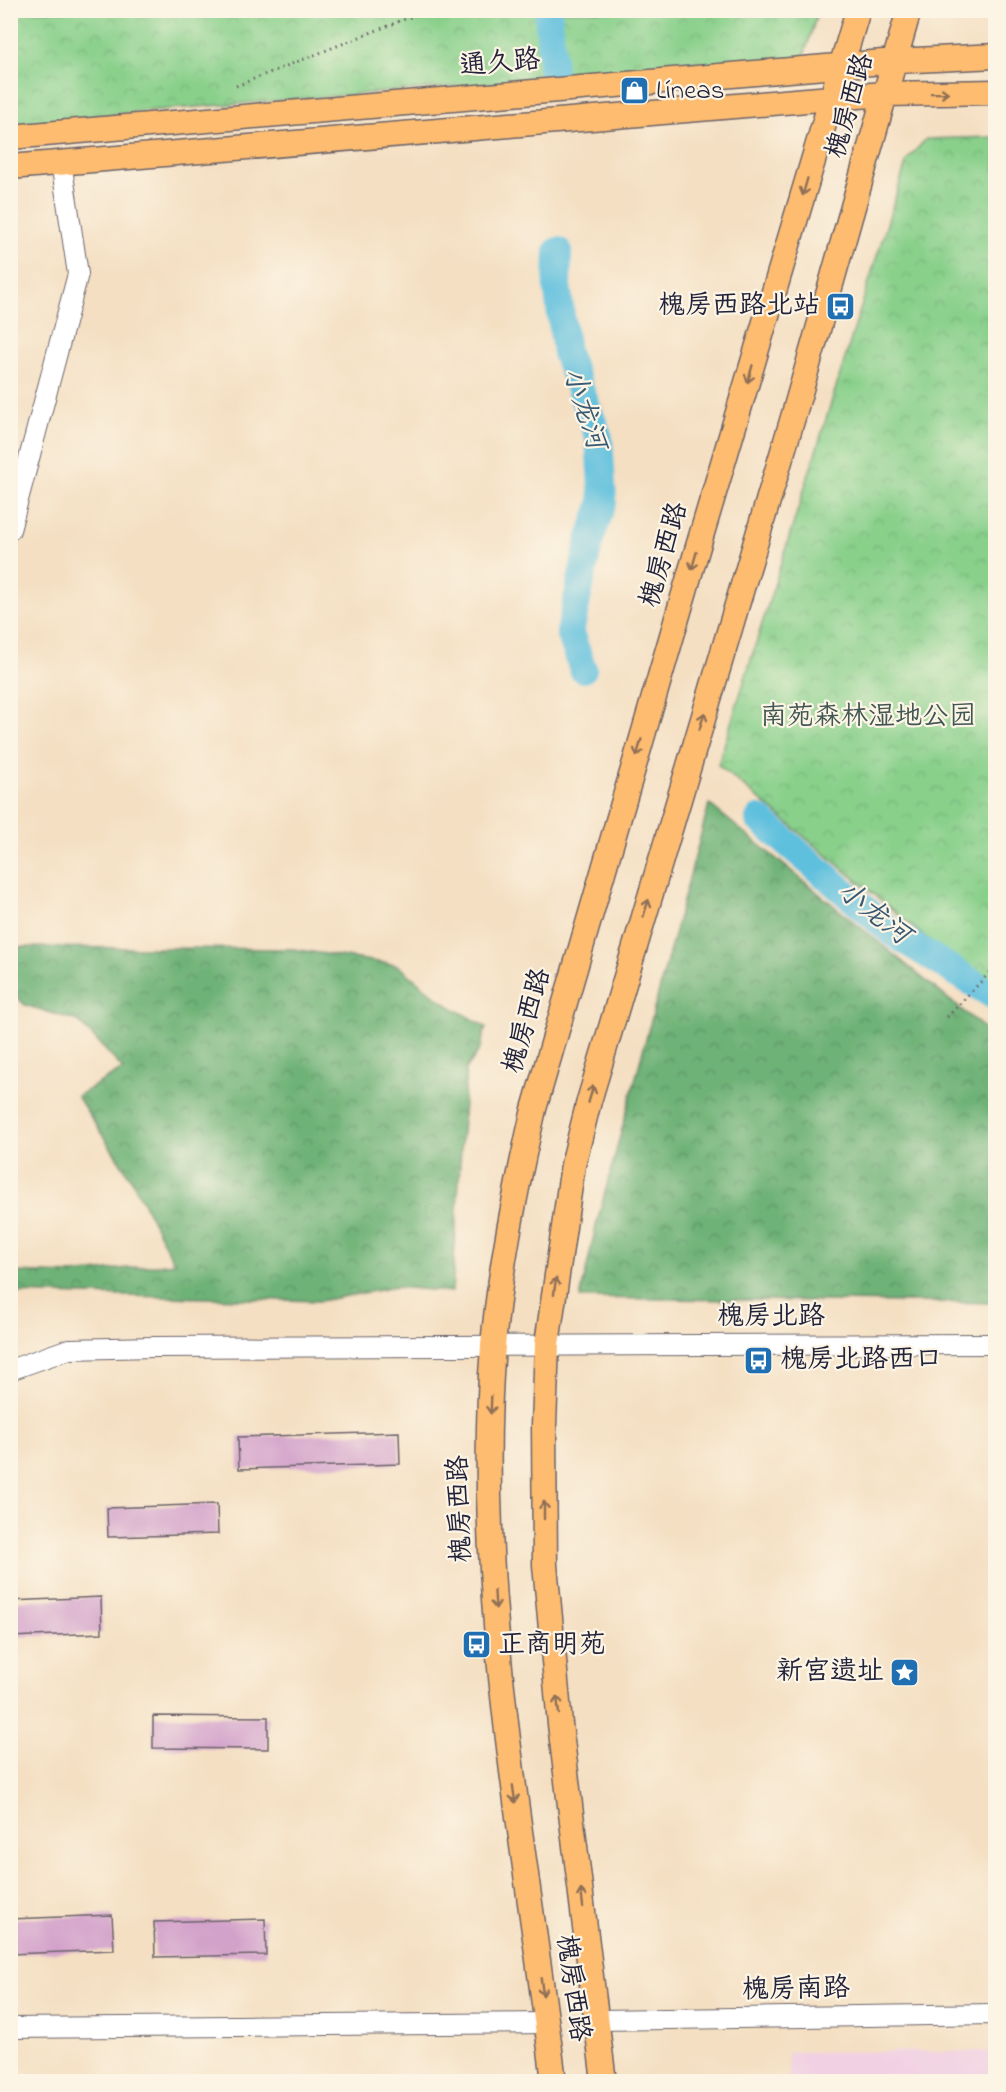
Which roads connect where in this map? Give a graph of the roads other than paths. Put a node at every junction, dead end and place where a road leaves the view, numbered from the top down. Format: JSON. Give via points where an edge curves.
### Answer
{"nodes":[{"id":1,"x":858,"y":10,"type":"edge"},
{"id":2,"x":909,"y":10,"type":"edge"},
{"id":3,"x":996,"y":56,"type":"edge"},
{"id":4,"x":895,"y":61,"type":"junction"},
{"id":5,"x":841,"y":66,"type":"junction"},
{"id":6,"x":996,"y":92,"type":"edge"},
{"id":7,"x":885,"y":94,"type":"junction"},
{"id":8,"x":831,"y":98,"type":"junction"},
{"id":9,"x":10,"y":136,"type":"edge"},
{"id":10,"x":61,"y":162,"type":"junction"},
{"id":11,"x":10,"y":167,"type":"edge"},
{"id":12,"x":16,"y":491,"type":"edge"},
{"id":13,"x":10,"y":530,"type":"edge"},
{"id":14,"x":547,"y":1344,"type":"junction"},
{"id":15,"x":996,"y":1344,"type":"edge"},
{"id":16,"x":493,"y":1346,"type":"junction"},
{"id":17,"x":10,"y":1370,"type":"edge"},
{"id":18,"x":996,"y":2014,"type":"edge"},
{"id":19,"x":597,"y":2020,"type":"junction"},
{"id":20,"x":547,"y":2023,"type":"junction"},
{"id":21,"x":10,"y":2028,"type":"edge"},
{"id":22,"x":554,"y":2082,"type":"edge"},
{"id":23,"x":604,"y":2082,"type":"edge"}],
"edges":[{"from":1,"to":5,"type":"main road","name":"槐房西路"},
{"from":2,"to":4,"type":"main road","name":"槐房西路"},
{"from":3,"to":4,"type":"main road","name":"通久路"},
{"from":4,"to":5,"type":"main road","name":"通久路"},
{"from":4,"to":7,"type":"main road","name":"槐房西路"},
{"from":5,"to":8,"type":"main road","name":"槐房西路"},
{"from":5,"to":9,"type":"main road","name":"通久路"},
{"from":7,"to":6,"type":"main road","one_way":true},
{"from":7,"to":8,"type":"main road"},
{"from":14,"to":7,"type":"main road","name":"槐房西路","one_way":true,"via":[[573,1165],[589,1101]]},
{"from":8,"to":10,"type":"main road"},
{"from":8,"to":16,"type":"main road","name":"槐房西路","one_way":true,"via":[[534,1109],[515,1191]]},
{"from":10,"to":11,"type":"main road"},
{"from":10,"to":12,"type":"street","via":[[78,274]]},
{"from":12,"to":13,"type":"street"},
{"from":14,"to":15,"type":"street","name":"槐房北路"},
{"from":14,"to":16,"type":"street","name":"槐房北路"},
{"from":19,"to":14,"type":"main road","name":"槐房西路","one_way":true,"via":[[544,1565]]},
{"from":16,"to":17,"type":"street","name":"槐房北路","via":[[69,1349]]},
{"from":16,"to":20,"type":"main road","name":"槐房西路","one_way":true,"via":[[490,1509],[498,1638],[506,1736]]},
{"from":18,"to":19,"type":"street","name":"槐房南路"},
{"from":19,"to":23,"type":"main road","name":"槐房西路"},
{"from":20,"to":21,"type":"street"},
{"from":20,"to":22,"type":"main road","name":"槐房西路"}]}
